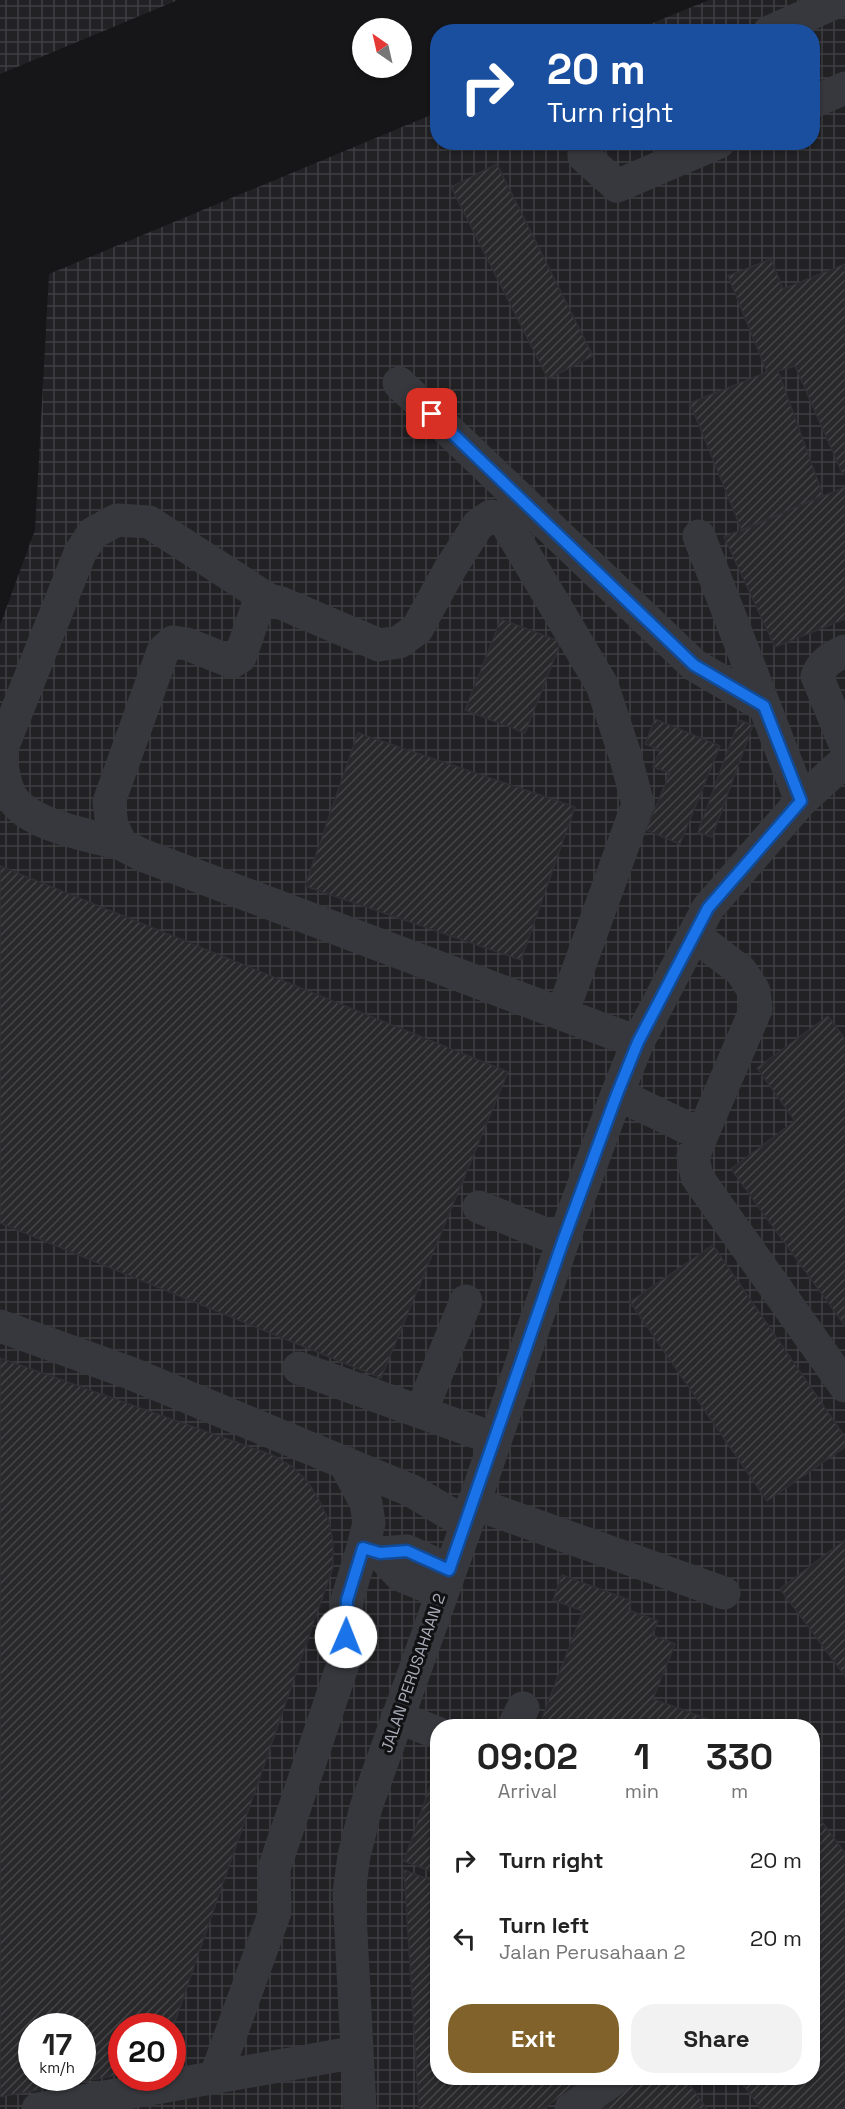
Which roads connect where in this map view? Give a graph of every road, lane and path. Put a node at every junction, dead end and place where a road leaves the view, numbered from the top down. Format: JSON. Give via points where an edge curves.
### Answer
{"nodes":[{"id":1,"x":842,"y":0,"type":"edge"},
{"id":2,"x":787,"y":24,"type":"edge"},
{"id":3,"x":845,"y":88,"type":"edge"},
{"id":4,"x":820,"y":99,"type":"edge"},
{"id":5,"x":584,"y":150,"type":"edge"},
{"id":6,"x":700,"y":150,"type":"edge"},
{"id":7,"x":399,"y":383,"type":"dead end"},
{"id":8,"x":699,"y":536,"type":"dead end"},
{"id":9,"x":269,"y":600,"type":"junction"},
{"id":10,"x":845,"y":651,"type":"edge"},
{"id":11,"x":764,"y":706,"type":"junction"},
{"id":12,"x":845,"y":744,"type":"edge"},
{"id":13,"x":845,"y":761,"type":"edge"},
{"id":14,"x":801,"y":801,"type":"junction"},
{"id":15,"x":121,"y":844,"type":"junction"},
{"id":16,"x":694,"y":935,"type":"junction"},
{"id":17,"x":561,"y":1014,"type":"junction"},
{"id":18,"x":638,"y":1042,"type":"junction"},
{"id":19,"x":617,"y":1094,"type":"junction"},
{"id":20,"x":702,"y":1135,"type":"junction"},
{"id":21,"x":478,"y":1207,"type":"dead end"},
{"id":22,"x":563,"y":1241,"type":"junction"},
{"id":23,"x":466,"y":1301,"type":"dead end"},
{"id":24,"x":0,"y":1326,"type":"edge"},
{"id":25,"x":299,"y":1368,"type":"dead end"},
{"id":26,"x":845,"y":1386,"type":"edge"},
{"id":27,"x":421,"y":1412,"type":"junction"},
{"id":28,"x":495,"y":1439,"type":"junction"},
{"id":29,"x":344,"y":1462,"type":"junction"},
{"id":30,"x":470,"y":1514,"type":"junction"},
{"id":31,"x":371,"y":1550,"type":"junction"},
{"id":32,"x":445,"y":1581,"type":"junction"},
{"id":33,"x":724,"y":1593,"type":"dead end"},
{"id":34,"x":397,"y":1717,"type":"junction"},
{"id":35,"x":430,"y":1729,"type":"edge"},
{"id":36,"x":357,"y":2052,"type":"junction"},
{"id":37,"x":215,"y":2078,"type":"junction"},
{"id":38,"x":606,"y":2085,"type":"edge"},
{"id":39,"x":38,"y":2109,"type":"edge"},
{"id":40,"x":360,"y":2109,"type":"edge"},
{"id":41,"x":571,"y":2109,"type":"edge"}],
"edges":[{"from":1,"to":2,"type":"street"},
{"from":3,"to":4,"type":"street"},
{"from":5,"to":6,"type":"street","via":[[584,156],[617,186]]},
{"from":7,"to":11,"type":"street","via":[[694,665]]},
{"from":8,"to":11,"type":"street"},
{"from":9,"to":15,"type":"street","via":[[257,608],[240,657],[232,662],[187,644],[173,642],[163,651],[109,802],[112,825]]},
{"from":9,"to":15,"type":"street","via":[[149,522],[117,520],[93,533],[80,553],[0,753],[4,779],[16,804],[39,820]]},
{"from":9,"to":17,"type":"street","via":[[379,645],[399,642],[417,629],[478,525],[491,516],[503,518],[602,685],[638,804]]},
{"from":10,"to":12,"type":"street","via":[[820,667],[816,676]]},
{"from":11,"to":14,"type":"street"},
{"from":13,"to":14,"type":"street","name":"JALAN PERUSAHAAN 2"},
{"from":14,"to":16,"type":"street","name":"JALAN PERUSAHAAN 2","via":[[708,908]]},
{"from":15,"to":17,"type":"street"},
{"from":16,"to":18,"type":"street","name":"JALAN PERUSAHAAN 2"},
{"from":16,"to":20,"type":"street","via":[[741,971],[754,991],[756,1009]]},
{"from":17,"to":18,"type":"street"},
{"from":18,"to":19,"type":"street","name":"JALAN PERUSAHAAN 2"},
{"from":19,"to":20,"type":"street"},
{"from":19,"to":22,"type":"street","name":"JALAN PERUSAHAAN 2"},
{"from":20,"to":26,"type":"street","via":[[693,1157],[697,1177]]},
{"from":21,"to":22,"type":"street"},
{"from":22,"to":28,"type":"street","name":"JALAN PERUSAHAAN 2"},
{"from":23,"to":27,"type":"street"},
{"from":24,"to":29,"type":"street","via":[[130,1373]]},
{"from":25,"to":27,"type":"street"},
{"from":27,"to":28,"type":"street"},
{"from":28,"to":30,"type":"street","name":"JALAN PERUSAHAAN 2"},
{"from":29,"to":30,"type":"street"},
{"from":29,"to":31,"type":"street","via":[[366,1503]]},
{"from":30,"to":32,"type":"street","name":"JALAN PERUSAHAAN 2"},
{"from":30,"to":33,"type":"street"},
{"from":31,"to":32,"type":"street","via":[[407,1551]]},
{"from":31,"to":37,"type":"street","via":[[347,1600],[346,1655],[274,1869],[275,1912]]},
{"from":32,"to":34,"type":"street","name":"JALAN PERUSAHAAN 2"},
{"from":34,"to":35,"type":"street"},
{"from":34,"to":36,"type":"street","name":"JALAN PERUSAHAAN 2","via":[[366,1807],[350,1883]]},
{"from":36,"to":37,"type":"street"},
{"from":36,"to":40,"type":"street","name":"JALAN PERUSAHAAN 2"},
{"from":37,"to":39,"type":"street"},
{"from":38,"to":41,"type":"street"}]}
